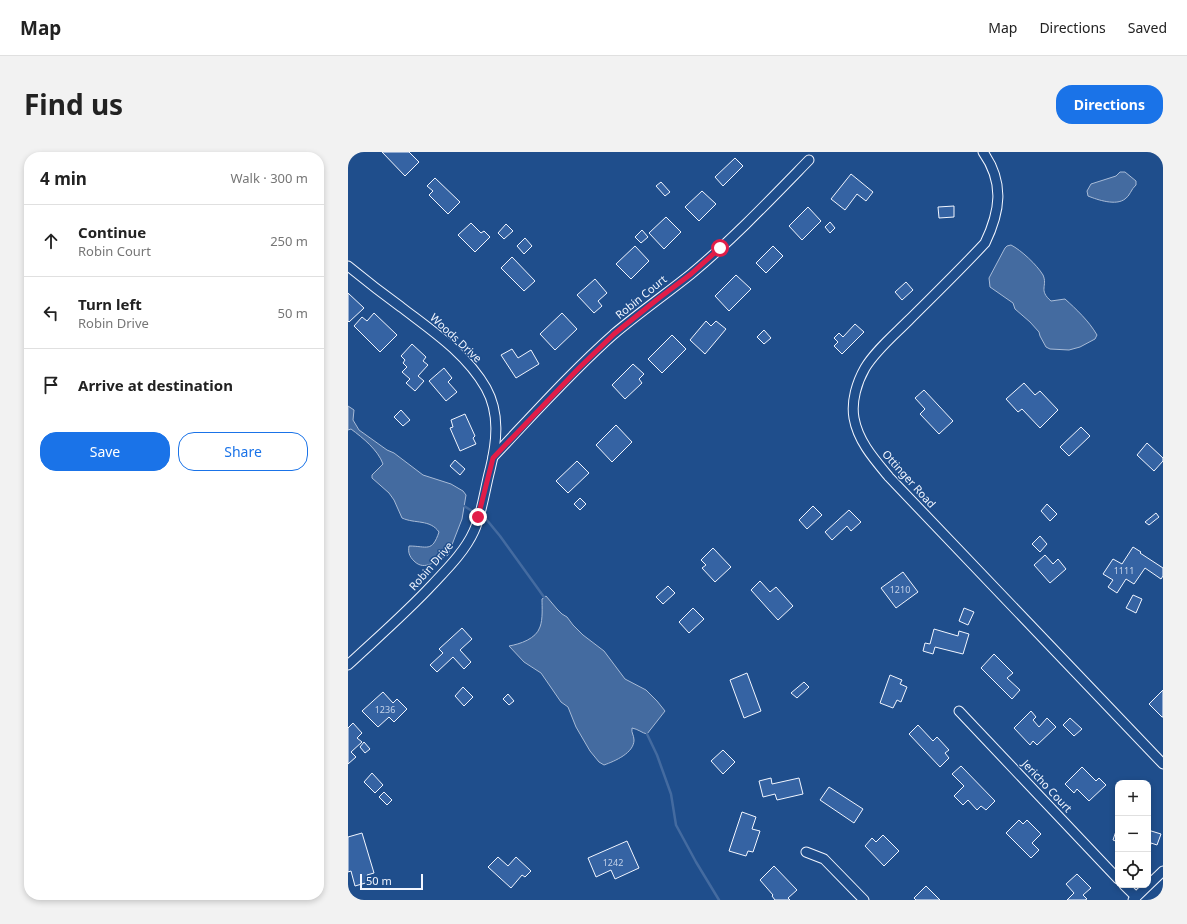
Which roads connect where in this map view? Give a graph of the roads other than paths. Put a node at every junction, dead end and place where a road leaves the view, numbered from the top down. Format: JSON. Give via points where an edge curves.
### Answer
{"nodes":[{"id":1,"x":983,"y":152,"type":"edge"},
{"id":2,"x":809,"y":160,"type":"dead end"},
{"id":3,"x":348,"y":266,"type":"edge"},
{"id":4,"x":493,"y":458,"type":"junction"},
{"id":5,"x":348,"y":665,"type":"edge"},
{"id":6,"x":959,"y":710,"type":"dead end"},
{"id":7,"x":1163,"y":764,"type":"edge"},
{"id":8,"x":806,"y":852,"type":"dead end"},
{"id":9,"x":1163,"y":871,"type":"edge"},
{"id":10,"x":1115,"y":876,"type":"edge"},
{"id":11,"x":1126,"y":888,"type":"edge"},
{"id":12,"x":1134,"y":899,"type":"edge"},
{"id":13,"x":864,"y":900,"type":"edge"}],
"edges":[{"from":1,"to":7,"type":"street","name":"Ottinger Road","via":[[994,171],[998,208],[985,243],[865,367],[854,401],[857,429],[863,443],[889,477]]},
{"from":2,"to":4,"type":"street","name":"Robin Court","via":[[691,274],[614,334]]},
{"from":3,"to":4,"type":"street","name":"Woods Drive","via":[[436,334],[472,369],[486,388],[496,415]]},
{"from":4,"to":5,"type":"street","name":"Robin Drive","via":[[474,532],[457,558],[411,607]]},
{"from":6,"to":10,"type":"street","name":"Jericho Court"},
{"from":8,"to":13,"type":"street","via":[[824,859]]},
{"from":9,"to":12,"type":"street"},
{"from":11,"to":12,"type":"street"}]}
